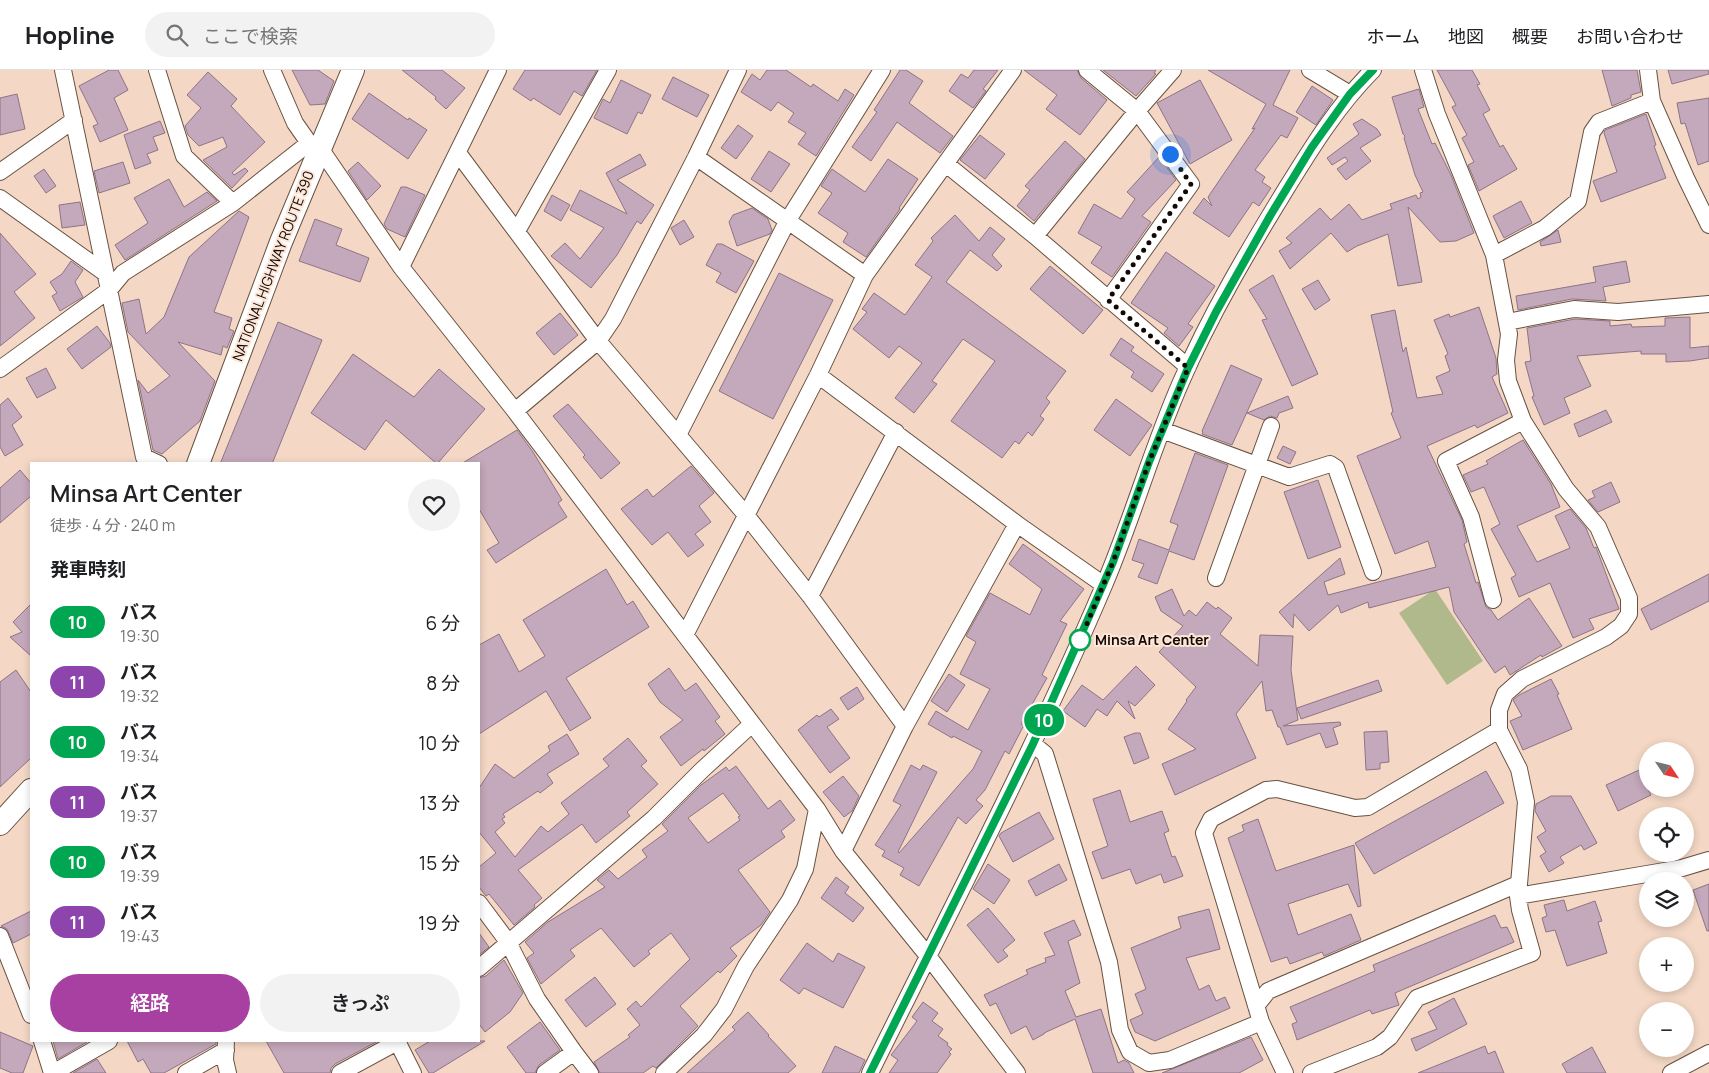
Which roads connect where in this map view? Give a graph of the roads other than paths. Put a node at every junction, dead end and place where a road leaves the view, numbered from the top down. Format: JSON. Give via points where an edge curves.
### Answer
{"nodes":[{"id":1,"x":63,"y":70,"type":"edge"},
{"id":2,"x":157,"y":70,"type":"edge"},
{"id":3,"x":272,"y":70,"type":"edge"},
{"id":4,"x":352,"y":70,"type":"edge"},
{"id":5,"x":498,"y":70,"type":"edge"},
{"id":6,"x":608,"y":70,"type":"edge"},
{"id":7,"x":738,"y":70,"type":"edge"},
{"id":8,"x":882,"y":70,"type":"edge"},
{"id":9,"x":1013,"y":70,"type":"edge"},
{"id":10,"x":1087,"y":70,"type":"edge"},
{"id":11,"x":1173,"y":70,"type":"edge"},
{"id":12,"x":1310,"y":70,"type":"edge"},
{"id":13,"x":1373,"y":70,"type":"edge"},
{"id":14,"x":1423,"y":70,"type":"edge"},
{"id":15,"x":1648,"y":70,"type":"edge"},
{"id":16,"x":1350,"y":94,"type":"junction"},
{"id":17,"x":1652,"y":101,"type":"junction"},
{"id":18,"x":1137,"y":111,"type":"junction"},
{"id":19,"x":74,"y":120,"type":"junction"},
{"id":20,"x":314,"y":145,"type":"junction"},
{"id":21,"x":458,"y":153,"type":"junction"},
{"id":22,"x":696,"y":157,"type":"junction"},
{"id":23,"x":946,"y":164,"type":"junction"},
{"id":24,"x":0,"y":172,"type":"edge"},
{"id":25,"x":0,"y":198,"type":"edge"},
{"id":26,"x":233,"y":203,"type":"junction"},
{"id":27,"x":1707,"y":216,"type":"edge"},
{"id":28,"x":788,"y":220,"type":"junction"},
{"id":29,"x":517,"y":231,"type":"junction"},
{"id":30,"x":1035,"y":236,"type":"junction"},
{"id":31,"x":1494,"y":255,"type":"junction"},
{"id":32,"x":401,"y":267,"type":"junction"},
{"id":33,"x":105,"y":272,"type":"junction"},
{"id":34,"x":865,"y":276,"type":"junction"},
{"id":35,"x":109,"y":290,"type":"junction"},
{"id":36,"x":1108,"y":300,"type":"junction"},
{"id":37,"x":1709,"y":304,"type":"edge"},
{"id":38,"x":1507,"y":322,"type":"junction"},
{"id":39,"x":598,"y":341,"type":"junction"},
{"id":40,"x":1188,"y":368,"type":"junction"},
{"id":41,"x":0,"y":369,"type":"edge"},
{"id":42,"x":818,"y":375,"type":"junction"},
{"id":43,"x":515,"y":411,"type":"junction"},
{"id":44,"x":1523,"y":421,"type":"junction"},
{"id":45,"x":1271,"y":426,"type":"dead end"},
{"id":46,"x":1162,"y":430,"type":"junction"},
{"id":47,"x":896,"y":432,"type":"junction"},
{"id":48,"x":678,"y":435,"type":"junction"},
{"id":49,"x":154,"y":462,"type":"edge"},
{"id":50,"x":199,"y":462,"type":"edge"},
{"id":51,"x":1256,"y":464,"type":"junction"},
{"id":52,"x":746,"y":515,"type":"junction"},
{"id":53,"x":1017,"y":524,"type":"junction"},
{"id":54,"x":1373,"y":572,"type":"dead end"},
{"id":55,"x":1216,"y":578,"type":"dead end"},
{"id":56,"x":1104,"y":584,"type":"junction"},
{"id":57,"x":810,"y":596,"type":"junction"},
{"id":58,"x":1493,"y":600,"type":"dead end"},
{"id":59,"x":685,"y":634,"type":"junction"},
{"id":60,"x":752,"y":724,"type":"junction"},
{"id":61,"x":904,"y":726,"type":"junction"},
{"id":62,"x":1498,"y":730,"type":"junction"},
{"id":63,"x":1033,"y":744,"type":"junction"},
{"id":64,"x":30,"y":791,"type":"edge"},
{"id":65,"x":817,"y":809,"type":"junction"},
{"id":66,"x":0,"y":824,"type":"edge"},
{"id":67,"x":843,"y":851,"type":"junction"},
{"id":68,"x":1709,"y":860,"type":"edge"},
{"id":69,"x":1518,"y":890,"type":"junction"},
{"id":70,"x":480,"y":904,"type":"edge"},
{"id":71,"x":0,"y":936,"type":"edge"},
{"id":72,"x":508,"y":942,"type":"junction"},
{"id":73,"x":928,"y":956,"type":"junction"},
{"id":74,"x":480,"y":967,"type":"edge"},
{"id":75,"x":30,"y":1012,"type":"edge"},
{"id":76,"x":1259,"y":1014,"type":"junction"},
{"id":77,"x":42,"y":1042,"type":"edge"},
{"id":78,"x":107,"y":1042,"type":"edge"},
{"id":79,"x":398,"y":1042,"type":"edge"},
{"id":80,"x":226,"y":1045,"type":"edge"},
{"id":81,"x":574,"y":1052,"type":"junction"},
{"id":82,"x":1709,"y":1053,"type":"edge"},
{"id":83,"x":52,"y":1073,"type":"edge"},
{"id":84,"x":186,"y":1073,"type":"edge"},
{"id":85,"x":228,"y":1073,"type":"edge"},
{"id":86,"x":340,"y":1073,"type":"edge"},
{"id":87,"x":412,"y":1073,"type":"edge"},
{"id":88,"x":545,"y":1073,"type":"edge"},
{"id":89,"x":590,"y":1073,"type":"edge"},
{"id":90,"x":664,"y":1073,"type":"edge"},
{"id":91,"x":870,"y":1073,"type":"edge"},
{"id":92,"x":1018,"y":1073,"type":"edge"},
{"id":93,"x":1285,"y":1073,"type":"edge"},
{"id":94,"x":1311,"y":1073,"type":"edge"},
{"id":95,"x":1671,"y":1073,"type":"edge"}],
"edges":[{"from":1,"to":19,"type":"street"},
{"from":2,"to":26,"type":"street","via":[[184,156]]},
{"from":3,"to":20,"type":"street","via":[[295,123]]},
{"from":4,"to":20,"type":"highway","name":"NATIONAL HIGHWAY ROUTE 390"},
{"from":5,"to":21,"type":"street"},
{"from":6,"to":29,"type":"street"},
{"from":7,"to":22,"type":"street"},
{"from":8,"to":28,"type":"street"},
{"from":9,"to":23,"type":"street"},
{"from":10,"to":18,"type":"street"},
{"from":11,"to":18,"type":"street"},
{"from":12,"to":16,"type":"street"},
{"from":13,"to":16,"type":"street"},
{"from":14,"to":31,"type":"street","via":[[1437,114]]},
{"from":15,"to":17,"type":"street"},
{"from":16,"to":40,"type":"street","via":[[1312,147],[1270,216]]},
{"from":17,"to":27,"type":"street"},
{"from":17,"to":31,"type":"street","via":[[1599,122],[1592,132],[1578,201],[1545,228]]},
{"from":18,"to":30,"type":"street"},
{"from":18,"to":36,"type":"street","via":[[1191,184]]},
{"from":19,"to":24,"type":"street"},
{"from":19,"to":33,"type":"street"},
{"from":20,"to":26,"type":"street"},
{"from":20,"to":32,"type":"street"},
{"from":20,"to":50,"type":"highway","name":"NATIONAL HIGHWAY ROUTE 390"},
{"from":21,"to":29,"type":"street"},
{"from":21,"to":32,"type":"street"},
{"from":22,"to":28,"type":"street"},
{"from":22,"to":39,"type":"street","via":[[613,319]]},
{"from":23,"to":30,"type":"street"},
{"from":23,"to":34,"type":"street"},
{"from":25,"to":33,"type":"street"},
{"from":26,"to":35,"type":"street","via":[[123,273]]},
{"from":28,"to":34,"type":"street"},
{"from":28,"to":48,"type":"street"},
{"from":29,"to":39,"type":"street"},
{"from":30,"to":36,"type":"street"},
{"from":31,"to":38,"type":"street"},
{"from":32,"to":43,"type":"street"},
{"from":33,"to":35,"type":"street"},
{"from":34,"to":42,"type":"street"},
{"from":35,"to":41,"type":"street"},
{"from":35,"to":49,"type":"street","via":[[144,458]]},
{"from":36,"to":40,"type":"street"},
{"from":37,"to":38,"type":"street","via":[[1618,312],[1574,309]]},
{"from":38,"to":44,"type":"street","via":[[1508,381]]},
{"from":39,"to":43,"type":"street"},
{"from":39,"to":48,"type":"street"},
{"from":40,"to":46,"type":"street"},
{"from":42,"to":47,"type":"street"},
{"from":42,"to":52,"type":"street"},
{"from":43,"to":59,"type":"street"},
{"from":44,"to":58,"type":"street","via":[[1446,461],[1471,517]]},
{"from":44,"to":62,"type":"street","via":[[1566,488],[1598,527],[1629,598],[1629,614],[1621,626],[1606,637],[1522,679],[1505,694],[1499,710]]},
{"from":45,"to":51,"type":"street"},
{"from":46,"to":51,"type":"street"},
{"from":46,"to":56,"type":"street"},
{"from":47,"to":53,"type":"street"},
{"from":47,"to":57,"type":"street"},
{"from":48,"to":52,"type":"street"},
{"from":51,"to":54,"type":"street","via":[[1290,477],[1330,464],[1336,468]]},
{"from":51,"to":55,"type":"street"},
{"from":52,"to":57,"type":"street"},
{"from":52,"to":59,"type":"street"},
{"from":53,"to":56,"type":"street"},
{"from":53,"to":61,"type":"street"},
{"from":56,"to":63,"type":"street"},
{"from":57,"to":61,"type":"street"},
{"from":59,"to":60,"type":"street"},
{"from":60,"to":65,"type":"street"},
{"from":60,"to":72,"type":"street","via":[[654,818]]},
{"from":61,"to":67,"type":"street"},
{"from":62,"to":69,"type":"street","via":[[1519,769],[1526,802]]},
{"from":62,"to":76,"type":"street","via":[[1368,807],[1355,808],[1277,789],[1266,790],[1211,818],[1204,834]]},
{"from":63,"to":73,"type":"street"},
{"from":63,"to":76,"type":"street","via":[[1045,754],[1109,962],[1120,1030],[1130,1052],[1149,1063],[1170,1060]]},
{"from":64,"to":66,"type":"highway"},
{"from":65,"to":67,"type":"street"},
{"from":65,"to":90,"type":"street","via":[[805,869],[790,900],[746,966],[724,1009],[704,1035]]},
{"from":67,"to":73,"type":"street"},
{"from":68,"to":69,"type":"street","via":[[1682,868]]},
{"from":69,"to":76,"type":"street","via":[[1268,991]]},
{"from":69,"to":94,"type":"street","via":[[1532,953],[1417,998],[1390,1038],[1377,1047]]},
{"from":70,"to":72,"type":"street"},
{"from":71,"to":75,"type":"street"},
{"from":72,"to":74,"type":"street"},
{"from":72,"to":81,"type":"street","via":[[537,999]]},
{"from":73,"to":91,"type":"street"},
{"from":73,"to":92,"type":"street"},
{"from":76,"to":93,"type":"street"},
{"from":77,"to":83,"type":"street"},
{"from":78,"to":83,"type":"street"},
{"from":79,"to":86,"type":"street"},
{"from":79,"to":87,"type":"street"},
{"from":80,"to":84,"type":"street"},
{"from":80,"to":85,"type":"street"},
{"from":81,"to":88,"type":"street"},
{"from":81,"to":89,"type":"street"},
{"from":82,"to":95,"type":"street"}]}
